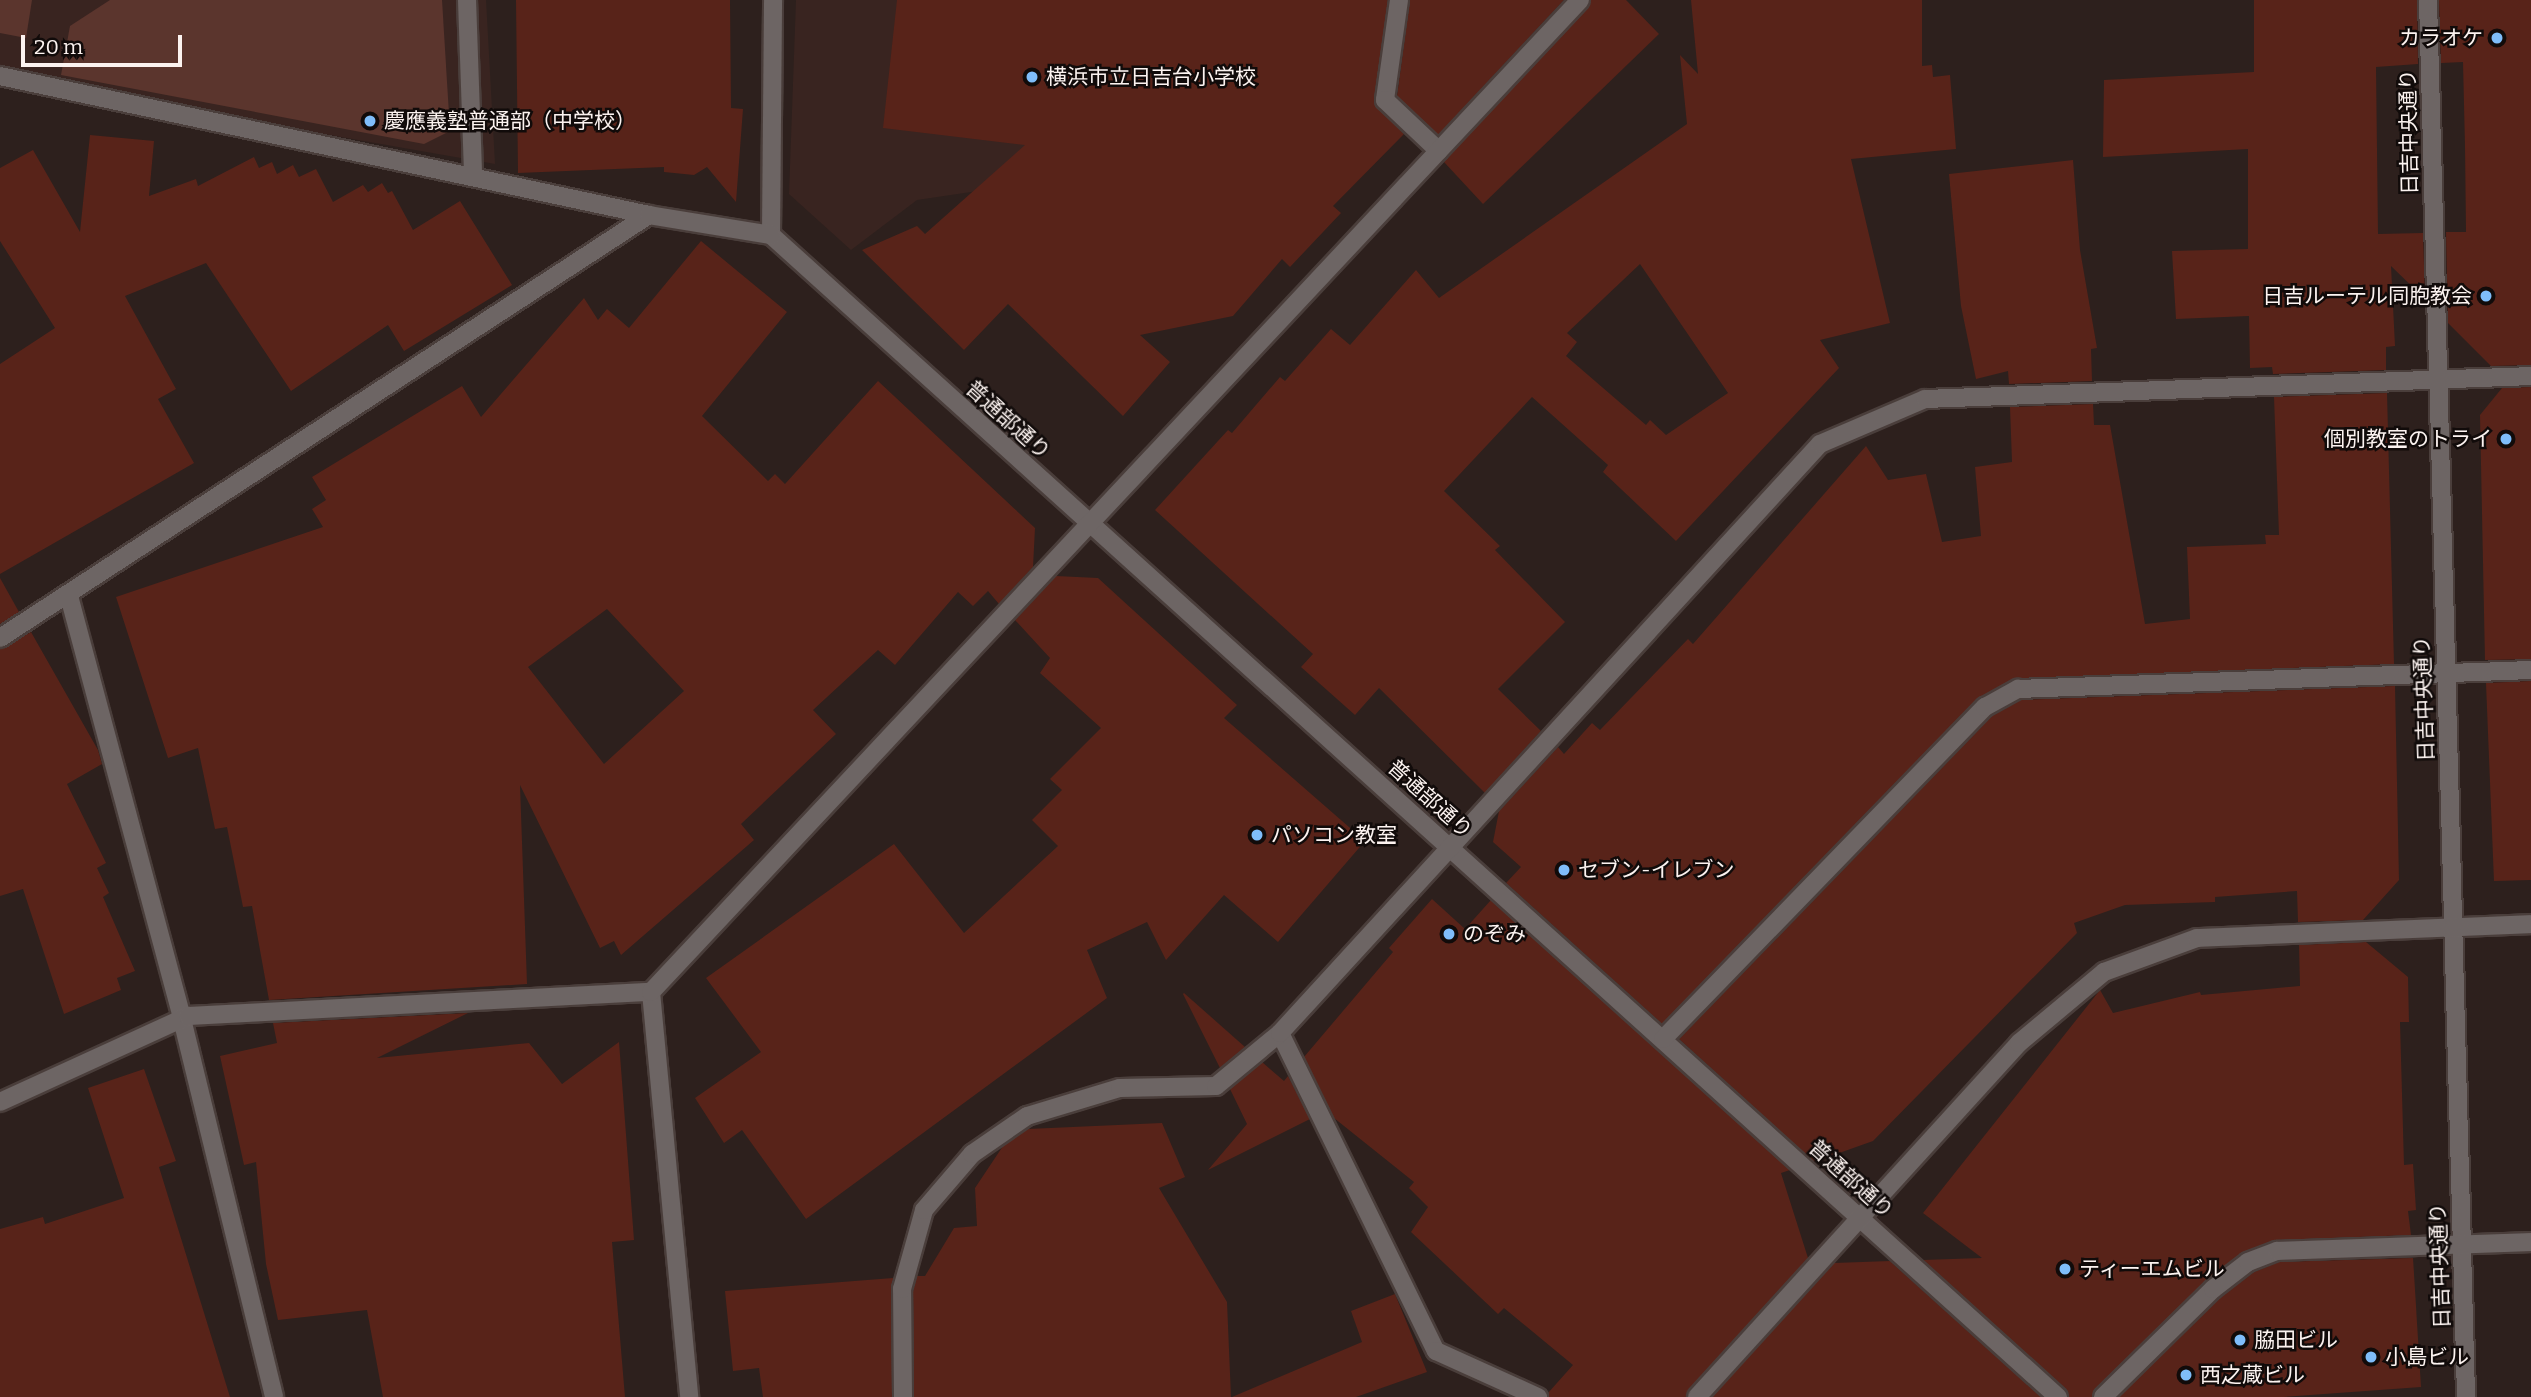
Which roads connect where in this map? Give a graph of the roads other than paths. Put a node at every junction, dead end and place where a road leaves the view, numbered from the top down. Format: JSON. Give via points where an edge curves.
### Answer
{"nodes":[{"id":1,"x":467,"y":0,"type":"edge"},
{"id":2,"x":774,"y":0,"type":"edge"},
{"id":3,"x":1399,"y":0,"type":"edge"},
{"id":4,"x":1580,"y":0,"type":"edge"},
{"id":5,"x":2428,"y":0,"type":"edge"},
{"id":6,"x":0,"y":76,"type":"edge"},
{"id":7,"x":1439,"y":151,"type":"junction"},
{"id":8,"x":473,"y":174,"type":"junction"},
{"id":9,"x":649,"y":215,"type":"junction"},
{"id":10,"x":771,"y":235,"type":"junction"},
{"id":11,"x":2531,"y":376,"type":"edge"},
{"id":12,"x":2438,"y":379,"type":"junction"},
{"id":13,"x":1089,"y":524,"type":"junction"},
{"id":14,"x":69,"y":596,"type":"junction"},
{"id":15,"x":0,"y":638,"type":"edge"},
{"id":16,"x":2531,"y":670,"type":"edge"},
{"id":17,"x":2446,"y":672,"type":"junction"},
{"id":18,"x":1448,"y":845,"type":"junction"},
{"id":19,"x":2531,"y":924,"type":"edge"},
{"id":20,"x":2453,"y":927,"type":"junction"},
{"id":21,"x":651,"y":992,"type":"junction"},
{"id":22,"x":182,"y":1019,"type":"junction"},
{"id":23,"x":1280,"y":1033,"type":"junction"},
{"id":24,"x":1663,"y":1039,"type":"junction"},
{"id":25,"x":0,"y":1102,"type":"edge"},
{"id":26,"x":1860,"y":1217,"type":"junction"},
{"id":27,"x":2531,"y":1242,"type":"edge"},
{"id":28,"x":2462,"y":1245,"type":"junction"},
{"id":29,"x":274,"y":1397,"type":"edge"},
{"id":30,"x":689,"y":1397,"type":"edge"},
{"id":31,"x":903,"y":1397,"type":"edge"},
{"id":32,"x":1538,"y":1397,"type":"edge"},
{"id":33,"x":1697,"y":1397,"type":"edge"},
{"id":34,"x":2058,"y":1397,"type":"edge"},
{"id":35,"x":2103,"y":1397,"type":"edge"},
{"id":36,"x":2466,"y":1397,"type":"edge"}],
"edges":[{"from":1,"to":8,"type":"street"},
{"from":2,"to":10,"type":"street"},
{"from":3,"to":7,"type":"street","via":[[1385,100]]},
{"from":4,"to":7,"type":"street"},
{"from":5,"to":12,"type":"street","name":"日吉中央通り"},
{"from":6,"to":8,"type":"street"},
{"from":7,"to":13,"type":"street"},
{"from":8,"to":9,"type":"street"},
{"from":9,"to":10,"type":"street"},
{"from":9,"to":14,"type":"street"},
{"from":10,"to":13,"type":"street","name":"普通部通り"},
{"from":11,"to":12,"type":"street"},
{"from":12,"to":17,"type":"street","name":"日吉中央通り"},
{"from":12,"to":18,"type":"street","via":[[1925,399],[1819,444]]},
{"from":13,"to":18,"type":"street","name":"普通部通り"},
{"from":13,"to":21,"type":"street"},
{"from":14,"to":15,"type":"street"},
{"from":14,"to":22,"type":"street"},
{"from":16,"to":17,"type":"street"},
{"from":17,"to":20,"type":"street","name":"日吉中央通り"},
{"from":17,"to":24,"type":"street","via":[[2018,688],[1985,707]]},
{"from":18,"to":23,"type":"street"},
{"from":18,"to":24,"type":"street","name":"普通部通り"},
{"from":19,"to":20,"type":"street"},
{"from":20,"to":26,"type":"street","via":[[2197,937],[2104,972],[2019,1043]]},
{"from":20,"to":28,"type":"street","name":"日吉中央通り"},
{"from":21,"to":22,"type":"street"},
{"from":21,"to":30,"type":"street"},
{"from":22,"to":25,"type":"street"},
{"from":22,"to":29,"type":"street"},
{"from":23,"to":31,"type":"street","via":[[1216,1086],[1120,1088],[1027,1116],[972,1154],[924,1210],[902,1289]]},
{"from":23,"to":32,"type":"street","via":[[1436,1351]]},
{"from":24,"to":26,"type":"street","name":"普通部通り"},
{"from":26,"to":33,"type":"street"},
{"from":26,"to":34,"type":"street","name":"普通部通り"},
{"from":27,"to":28,"type":"street"},
{"from":28,"to":35,"type":"street","via":[[2277,1251],[2248,1262],[2213,1289]]},
{"from":28,"to":36,"type":"street","name":"日吉中央通り"}]}
